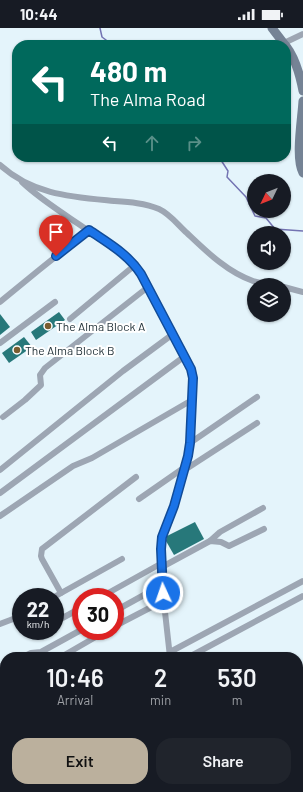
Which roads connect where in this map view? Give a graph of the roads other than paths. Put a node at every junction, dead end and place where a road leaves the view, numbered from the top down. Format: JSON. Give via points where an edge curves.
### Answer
{"nodes":[{"id":1,"x":272,"y":28,"type":"edge"},
{"id":2,"x":303,"y":34,"type":"edge"},
{"id":3,"x":281,"y":40,"type":"edge"},
{"id":4,"x":291,"y":41,"type":"edge"},
{"id":5,"x":291,"y":54,"type":"edge"},
{"id":6,"x":303,"y":91,"type":"edge"},
{"id":7,"x":303,"y":102,"type":"edge"},
{"id":8,"x":0,"y":165,"type":"edge"},
{"id":9,"x":303,"y":173,"type":"edge"},
{"id":10,"x":22,"y":182,"type":"junction"},
{"id":11,"x":89,"y":230,"type":"junction"},
{"id":12,"x":135,"y":265,"type":"junction"},
{"id":13,"x":247,"y":279,"type":"edge"},
{"id":14,"x":148,"y":287,"type":"junction"},
{"id":15,"x":291,"y":289,"type":"edge"},
{"id":16,"x":303,"y":292,"type":"edge"},
{"id":17,"x":0,"y":302,"type":"edge"},
{"id":18,"x":55,"y":302,"type":"dead end"},
{"id":19,"x":70,"y":319,"type":"dead end"},
{"id":20,"x":173,"y":334,"type":"junction"},
{"id":21,"x":0,"y":343,"type":"edge"},
{"id":22,"x":185,"y":356,"type":"junction"},
{"id":23,"x":258,"y":397,"type":"dead end"},
{"id":24,"x":192,"y":400,"type":"junction"},
{"id":25,"x":3,"y":417,"type":"dead end"},
{"id":26,"x":257,"y":423,"type":"dead end"},
{"id":27,"x":190,"y":443,"type":"junction"},
{"id":28,"x":184,"y":469,"type":"junction"},
{"id":29,"x":0,"y":470,"type":"edge"},
{"id":30,"x":136,"y":477,"type":"dead end"},
{"id":31,"x":0,"y":493,"type":"edge"},
{"id":32,"x":139,"y":499,"type":"dead end"},
{"id":33,"x":263,"y":508,"type":"dead end"},
{"id":34,"x":0,"y":516,"type":"edge"},
{"id":35,"x":264,"y":529,"type":"dead end"},
{"id":36,"x":210,"y":541,"type":"junction"},
{"id":37,"x":122,"y":559,"type":"dead end"},
{"id":38,"x":162,"y":565,"type":"junction"},
{"id":39,"x":303,"y":581,"type":"edge"},
{"id":40,"x":162,"y":585,"type":"junction"},
{"id":41,"x":58,"y":588,"type":"edge"},
{"id":42,"x":118,"y":588,"type":"edge"},
{"id":43,"x":64,"y":591,"type":"edge"},
{"id":44,"x":303,"y":596,"type":"edge"},
{"id":45,"x":165,"y":600,"type":"junction"},
{"id":46,"x":124,"y":606,"type":"edge"},
{"id":47,"x":12,"y":619,"type":"edge"},
{"id":48,"x":124,"y":621,"type":"edge"},
{"id":49,"x":0,"y":624,"type":"edge"},
{"id":50,"x":72,"y":635,"type":"edge"},
{"id":51,"x":90,"y":640,"type":"edge"},
{"id":52,"x":41,"y":652,"type":"edge"},
{"id":53,"x":70,"y":652,"type":"edge"},
{"id":54,"x":170,"y":652,"type":"edge"},
{"id":55,"x":174,"y":652,"type":"edge"},
{"id":56,"x":198,"y":652,"type":"edge"}],
"edges":[{"from":1,"to":3,"type":"main road"},
{"from":2,"to":4,"type":"street"},
{"from":5,"to":6,"type":"main road"},
{"from":7,"to":9,"type":"main road","via":[[299,156]]},
{"from":8,"to":10,"type":"street"},
{"from":10,"to":11,"type":"street","via":[[34,194]]},
{"from":10,"to":13,"type":"street","via":[[72,197],[128,202],[160,209],[208,254]]},
{"from":11,"to":12,"type":"street","via":[[121,251]]},
{"from":11,"to":17,"type":"street"},
{"from":12,"to":14,"type":"street"},
{"from":12,"to":19,"type":"street"},
{"from":14,"to":20,"type":"street"},
{"from":14,"to":25,"type":"street","via":[[45,368],[40,375],[41,385]]},
{"from":15,"to":16,"type":"street"},
{"from":18,"to":21,"type":"street"},
{"from":20,"to":22,"type":"street"},
{"from":20,"to":29,"type":"street"},
{"from":22,"to":24,"type":"street","via":[[193,378]]},
{"from":22,"to":31,"type":"street"},
{"from":23,"to":27,"type":"street"},
{"from":24,"to":27,"type":"street"},
{"from":24,"to":34,"type":"street","via":[[92,458],[72,466]]},
{"from":26,"to":28,"type":"street"},
{"from":27,"to":28,"type":"street"},
{"from":28,"to":32,"type":"street"},
{"from":28,"to":38,"type":"street","via":[[162,537]]},
{"from":30,"to":41,"type":"street","via":[[42,549],[42,560]]},
{"from":33,"to":36,"type":"street","via":[[220,532]]},
{"from":35,"to":36,"type":"street","via":[[228,546]]},
{"from":36,"to":38,"type":"street"},
{"from":37,"to":43,"type":"street"},
{"from":38,"to":40,"type":"street"},
{"from":38,"to":42,"type":"street"},
{"from":39,"to":55,"type":"street"},
{"from":40,"to":45,"type":"street"},
{"from":40,"to":46,"type":"street"},
{"from":44,"to":56,"type":"street"},
{"from":45,"to":48,"type":"street"},
{"from":45,"to":54,"type":"street"},
{"from":47,"to":49,"type":"street"},
{"from":50,"to":52,"type":"street"},
{"from":51,"to":53,"type":"street"}]}
